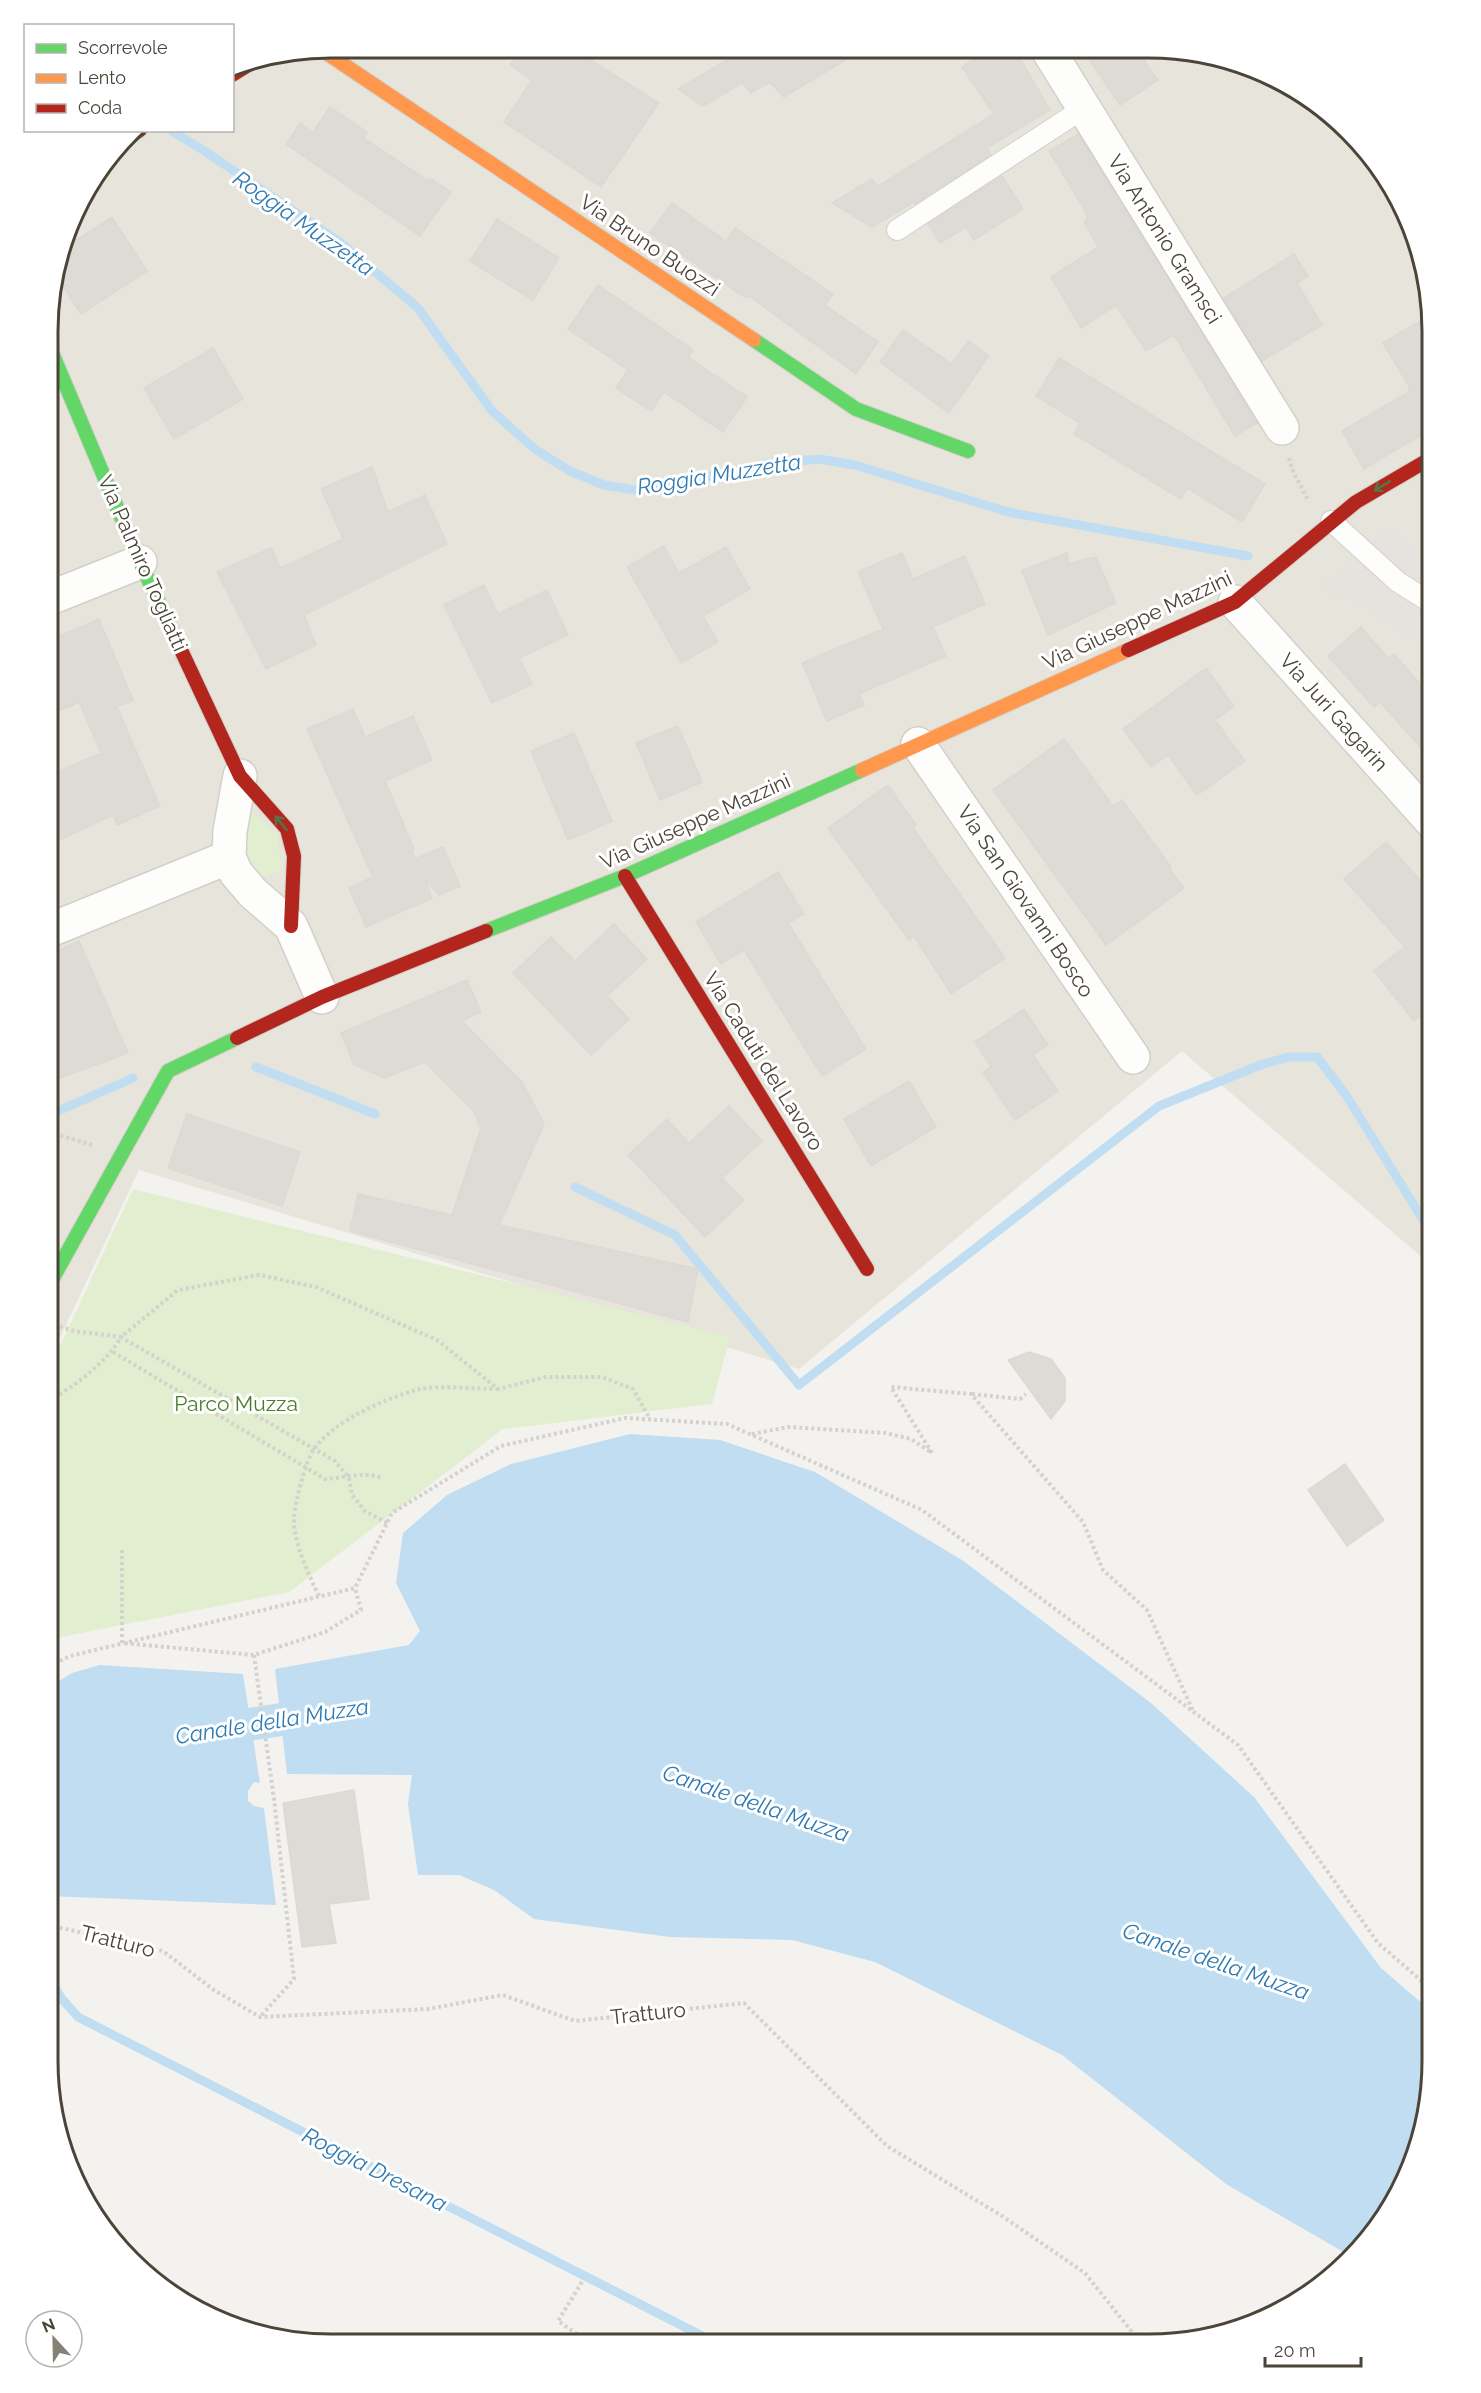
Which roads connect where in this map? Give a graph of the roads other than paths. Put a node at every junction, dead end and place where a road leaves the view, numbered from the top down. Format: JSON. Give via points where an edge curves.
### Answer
{"nodes":[{"id":1,"x":334,"y":58,"type":"edge"},
{"id":2,"x":1055,"y":58,"type":"edge"},
{"id":3,"x":1084,"y":108,"type":"junction"},
{"id":4,"x":897,"y":230,"type":"dead end"},
{"id":5,"x":58,"y":367,"type":"edge"},
{"id":6,"x":1282,"y":428,"type":"road end"},
{"id":7,"x":968,"y":452,"type":"dead end"},
{"id":8,"x":1422,"y":464,"type":"edge"},
{"id":9,"x":1331,"y":521,"type":"junction"},
{"id":10,"x":140,"y":562,"type":"junction"},
{"id":11,"x":58,"y":595,"type":"edge"},
{"id":12,"x":1422,"y":597,"type":"edge"},
{"id":13,"x":1235,"y":602,"type":"junction"},
{"id":14,"x":918,"y":744,"type":"junction"},
{"id":15,"x":240,"y":776,"type":"junction"},
{"id":16,"x":1422,"y":811,"type":"edge"},
{"id":17,"x":229,"y":857,"type":"junction"},
{"id":18,"x":625,"y":876,"type":"junction"},
{"id":19,"x":294,"y":878,"type":"junction"},
{"id":20,"x":253,"y":893,"type":"junction"},
{"id":21,"x":291,"y":926,"type":"junction"},
{"id":22,"x":58,"y":927,"type":"edge"},
{"id":23,"x":322,"y":998,"type":"junction"},
{"id":24,"x":1133,"y":1058,"type":"dead end"},
{"id":25,"x":58,"y":1269,"type":"edge"},
{"id":26,"x":867,"y":1269,"type":"dead end"}],
"edges":[{"from":1,"to":7,"type":"street","name":"Via Bruno Buozzi","via":[[856,409]]},
{"from":2,"to":3,"type":"street","name":"Via Antonio Gramsci"},
{"from":3,"to":4,"type":"lane"},
{"from":3,"to":6,"type":"street","name":"Via Antonio Gramsci"},
{"from":5,"to":10,"type":"street","name":"Via Palmiro Togliatti"},
{"from":8,"to":9,"type":"street","name":"Via Giuseppe Mazzini","one_way":true},
{"from":9,"to":12,"type":"lane","via":[[1398,582]]},
{"from":9,"to":13,"type":"street","name":"Via Giuseppe Mazzini"},
{"from":10,"to":11,"type":"street"},
{"from":10,"to":15,"type":"street","name":"Via Palmiro Togliatti"},
{"from":13,"to":14,"type":"street","name":"Via Giuseppe Mazzini"},
{"from":13,"to":16,"type":"street","name":"Via Juri Gagarin"},
{"from":14,"to":18,"type":"street","name":"Via Giuseppe Mazzini"},
{"from":14,"to":24,"type":"street","name":"Via San Giovanni Bosco"},
{"from":15,"to":17,"type":"street"},
{"from":19,"to":15,"type":"street","name":"Via Palmiro Togliatti","one_way":true,"via":[[294,856],[287,829]]},
{"from":17,"to":20,"type":"street","name":"Via Palmiro Togliatti","via":[[236,873]]},
{"from":17,"to":22,"type":"street"},
{"from":18,"to":23,"type":"street","name":"Via Giuseppe Mazzini"},
{"from":18,"to":26,"type":"street","name":"Via Caduti del Lavoro"},
{"from":19,"to":20,"type":"street","via":[[274,892]]},
{"from":19,"to":21,"type":"street","name":"Via Palmiro Togliatti"},
{"from":20,"to":21,"type":"street","name":"Via Palmiro Togliatti"},
{"from":21,"to":23,"type":"street","name":"Via Palmiro Togliatti"},
{"from":23,"to":25,"type":"street","name":"Via Giuseppe Mazzini","via":[[168,1071]]}]}
